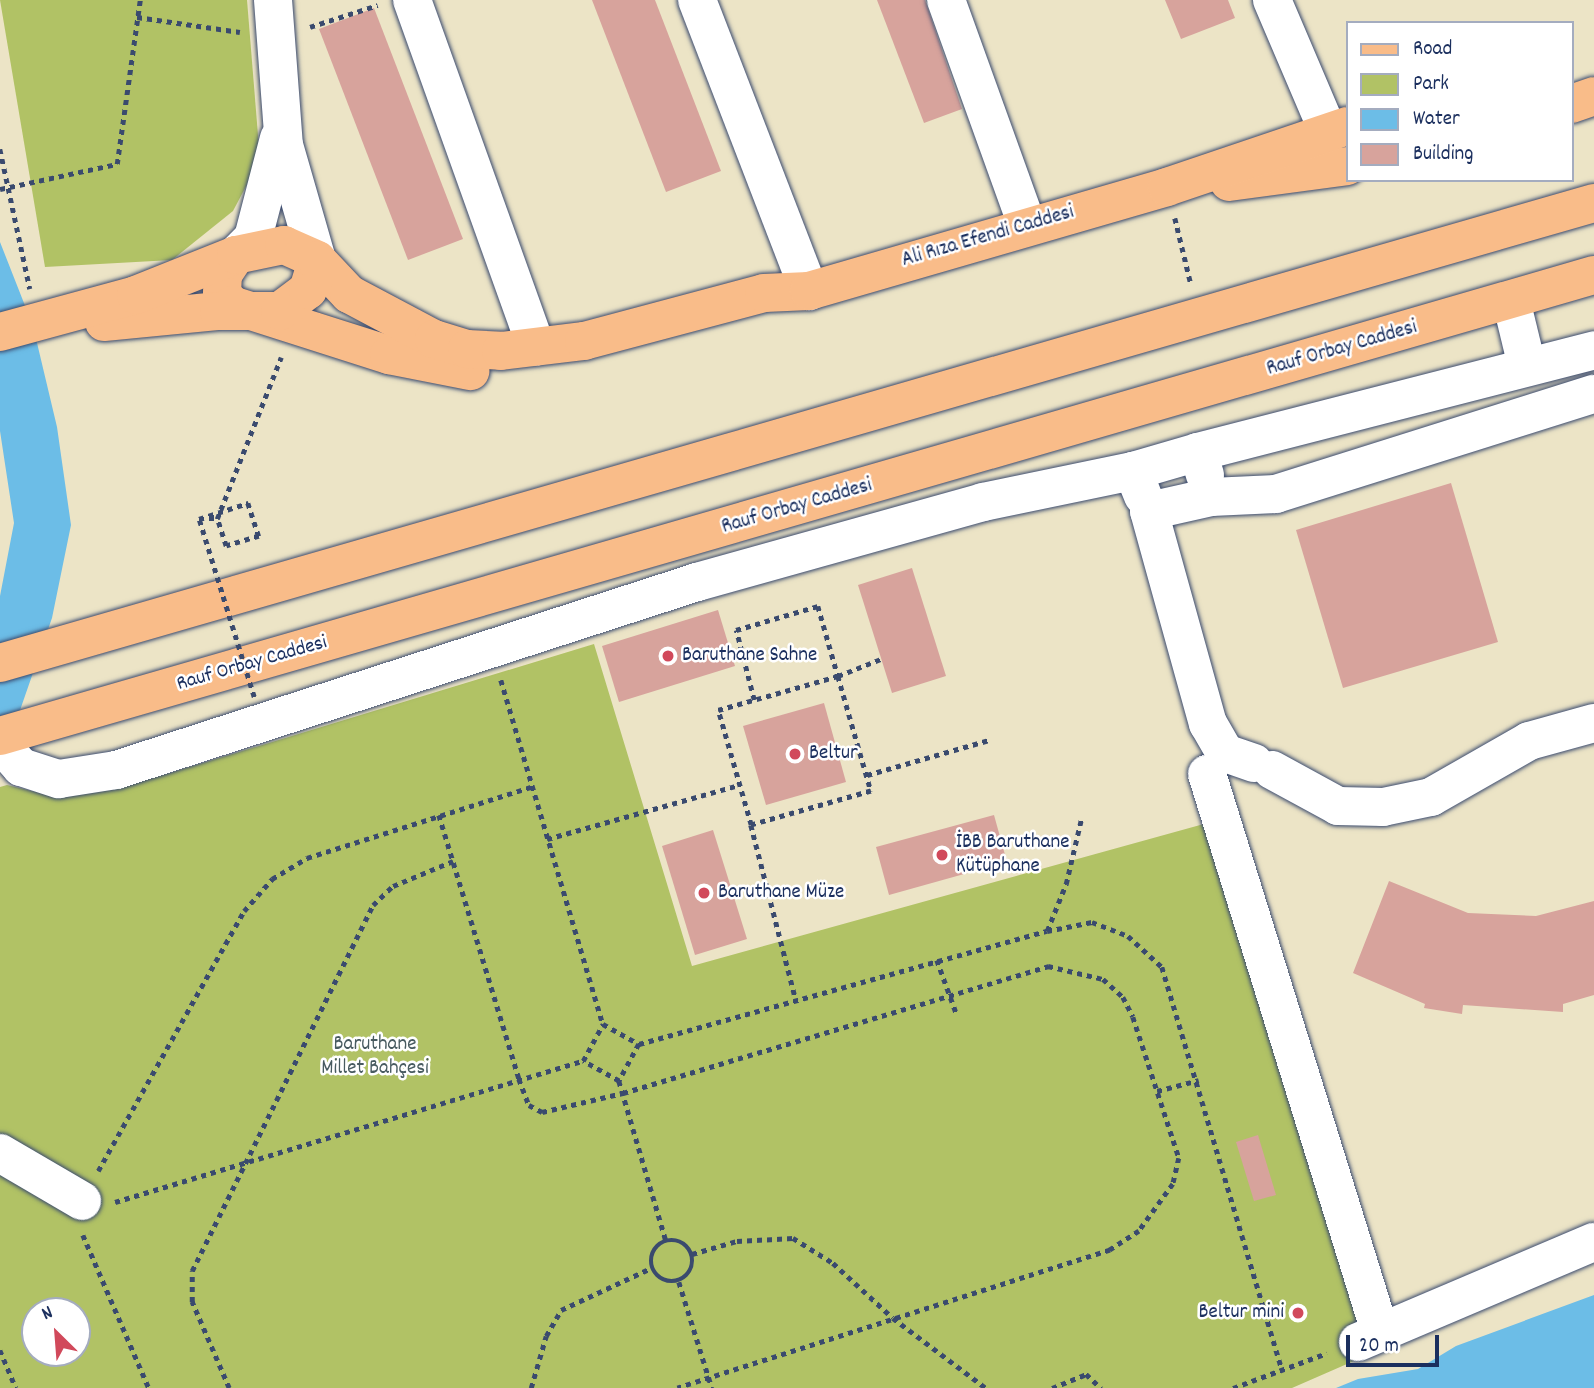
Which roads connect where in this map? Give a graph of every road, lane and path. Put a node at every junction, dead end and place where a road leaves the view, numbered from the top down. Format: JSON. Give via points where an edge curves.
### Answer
{"nodes":[{"id":1,"x":140,"y":0,"type":"edge"},
{"id":2,"x":273,"y":0,"type":"edge"},
{"id":3,"x":392,"y":0,"type":"edge"},
{"id":4,"x":412,"y":0,"type":"edge"},
{"id":5,"x":697,"y":0,"type":"edge"},
{"id":6,"x":946,"y":0,"type":"edge"},
{"id":7,"x":1272,"y":0,"type":"edge"},
{"id":8,"x":137,"y":17,"type":"junction"},
{"id":9,"x":278,"y":37,"type":"junction"},
{"id":10,"x":1594,"y":79,"type":"edge"},
{"id":11,"x":1573,"y":82,"type":"edge"},
{"id":12,"x":1594,"y":96,"type":"edge"},
{"id":13,"x":1573,"y":103,"type":"edge"},
{"id":14,"x":284,"y":115,"type":"junction"},
{"id":15,"x":1338,"y":128,"type":"edge"},
{"id":16,"x":0,"y":149,"type":"edge"},
{"id":17,"x":1346,"y":166,"type":"edge"},
{"id":18,"x":1167,"y":187,"type":"junction"},
{"id":19,"x":7,"y":188,"type":"junction"},
{"id":20,"x":0,"y":190,"type":"edge"},
{"id":21,"x":1594,"y":203,"type":"edge"},
{"id":22,"x":1027,"y":225,"type":"junction"},
{"id":23,"x":236,"y":255,"type":"junction"},
{"id":24,"x":317,"y":260,"type":"junction"},
{"id":25,"x":1594,"y":275,"type":"edge"},
{"id":26,"x":808,"y":291,"type":"junction"},
{"id":27,"x":1511,"y":300,"type":"junction"},
{"id":28,"x":253,"y":314,"type":"junction"},
{"id":29,"x":1199,"y":315,"type":"junction"},
{"id":30,"x":293,"y":325,"type":"junction"},
{"id":31,"x":16,"y":329,"type":"edge"},
{"id":32,"x":536,"y":348,"type":"junction"},
{"id":33,"x":1594,"y":350,"type":"edge"},
{"id":34,"x":1527,"y":366,"type":"junction"},
{"id":35,"x":1594,"y":394,"type":"edge"},
{"id":36,"x":1198,"y":452,"type":"junction"},
{"id":37,"x":1133,"y":471,"type":"junction"},
{"id":38,"x":1211,"y":497,"type":"junction"},
{"id":39,"x":1149,"y":511,"type":"junction"},
{"id":40,"x":199,"y":519,"type":"junction"},
{"id":41,"x":217,"y":519,"type":"junction"},
{"id":42,"x":491,"y":648,"type":"junction"},
{"id":43,"x":881,"y":659,"type":"dead end"},
{"id":44,"x":0,"y":663,"type":"edge"},
{"id":45,"x":838,"y":676,"type":"junction"},
{"id":46,"x":254,"y":697,"type":"dead end"},
{"id":47,"x":754,"y":700,"type":"junction"},
{"id":48,"x":1594,"y":723,"type":"edge"},
{"id":49,"x":0,"y":736,"type":"edge"},
{"id":50,"x":989,"y":740,"type":"dead end"},
{"id":51,"x":0,"y":743,"type":"edge"},
{"id":52,"x":1207,"y":774,"type":"dead end"},
{"id":53,"x":867,"y":775,"type":"junction"},
{"id":54,"x":739,"y":785,"type":"junction"},
{"id":55,"x":531,"y":786,"type":"junction"},
{"id":56,"x":439,"y":815,"type":"junction"},
{"id":57,"x":1081,"y":820,"type":"dead end"},
{"id":58,"x":751,"y":825,"type":"junction"},
{"id":59,"x":547,"y":839,"type":"junction"},
{"id":60,"x":453,"y":861,"type":"junction"},
{"id":61,"x":1047,"y":931,"type":"junction"},
{"id":62,"x":937,"y":960,"type":"junction"},
{"id":63,"x":949,"y":993,"type":"junction"},
{"id":64,"x":796,"y":1000,"type":"junction"},
{"id":65,"x":957,"y":1015,"type":"dead end"},
{"id":66,"x":603,"y":1024,"type":"junction"},
{"id":67,"x":639,"y":1044,"type":"junction"},
{"id":68,"x":583,"y":1061,"type":"junction"},
{"id":69,"x":519,"y":1080,"type":"junction"},
{"id":70,"x":1199,"y":1080,"type":"junction"},
{"id":71,"x":619,"y":1081,"type":"junction"},
{"id":72,"x":1157,"y":1091,"type":"junction"},
{"id":73,"x":623,"y":1093,"type":"junction"},
{"id":74,"x":0,"y":1153,"type":"edge"},
{"id":75,"x":244,"y":1163,"type":"junction"},
{"id":76,"x":78,"y":1208,"type":"junction"},
{"id":77,"x":666,"y":1241,"type":"junction"},
{"id":78,"x":1594,"y":1242,"type":"edge"},
{"id":79,"x":692,"y":1254,"type":"junction"},
{"id":80,"x":651,"y":1268,"type":"junction"},
{"id":81,"x":679,"y":1282,"type":"junction"},
{"id":82,"x":893,"y":1318,"type":"junction"},
{"id":83,"x":1369,"y":1337,"type":"junction"},
{"id":84,"x":0,"y":1350,"type":"edge"},
{"id":85,"x":1282,"y":1369,"type":"junction"},
{"id":86,"x":709,"y":1379,"type":"junction"},
{"id":87,"x":16,"y":1388,"type":"edge"},
{"id":88,"x":149,"y":1388,"type":"edge"},
{"id":89,"x":229,"y":1388,"type":"edge"},
{"id":90,"x":531,"y":1388,"type":"edge"},
{"id":91,"x":678,"y":1388,"type":"edge"},
{"id":92,"x":712,"y":1388,"type":"edge"},
{"id":93,"x":986,"y":1388,"type":"edge"},
{"id":94,"x":1052,"y":1388,"type":"edge"},
{"id":95,"x":1101,"y":1388,"type":"edge"},
{"id":96,"x":1233,"y":1388,"type":"edge"}],
"edges":[{"from":1,"to":8,"type":"path"},
{"from":2,"to":9,"type":"street"},
{"from":3,"to":9,"type":"path"},
{"from":4,"to":32,"type":"street"},
{"from":5,"to":26,"type":"street"},
{"from":6,"to":22,"type":"street"},
{"from":7,"to":15,"type":"street"},
{"from":8,"to":9,"type":"path"},
{"from":8,"to":19,"type":"path","via":[[117,164]]},
{"from":9,"to":14,"type":"street"},
{"from":10,"to":11,"type":"main road"},
{"from":12,"to":13,"type":"main road"},
{"from":14,"to":23,"type":"street","via":[[253,237]]},
{"from":14,"to":24,"type":"street","via":[[284,145]]},
{"from":15,"to":18,"type":"main road","name":"Ali Rıza Efendi Caddesi"},
{"from":16,"to":19,"type":"path"},
{"from":17,"to":18,"type":"main road","name":"Ali Rıza Efendi Caddesi"},
{"from":18,"to":22,"type":"main road","name":"Ali Rıza Efendi Caddesi"},
{"from":18,"to":29,"type":"path"},
{"from":19,"to":20,"type":"path"},
{"from":19,"to":31,"type":"path","via":[[29,274]]},
{"from":21,"to":29,"type":"main road"},
{"from":22,"to":26,"type":"main road","name":"Ali Rıza Efendi Caddesi"},
{"from":23,"to":24,"type":"main road","via":[[284,245]]},
{"from":23,"to":28,"type":"main road","via":[[223,274],[222,294],[232,305]]},
{"from":23,"to":31,"type":"main road","via":[[136,295]]},
{"from":24,"to":28,"type":"main road","via":[[309,290],[279,311]]},
{"from":24,"to":32,"type":"main road","via":[[349,294],[434,339],[467,349]]},
{"from":25,"to":27,"type":"main road","name":"Rauf Orbay Caddesi"},
{"from":26,"to":30,"type":"main road","via":[[776,313],[650,350],[510,376],[389,355]]},
{"from":26,"to":32,"type":"main road","via":[[764,293],[584,341]]},
{"from":27,"to":34,"type":"street"},
{"from":27,"to":49,"type":"main road","name":"Rauf Orbay Caddesi"},
{"from":28,"to":30,"type":"main road"},
{"from":28,"to":31,"type":"main road","via":[[219,311]]},
{"from":29,"to":44,"type":"main road"},
{"from":30,"to":41,"type":"path"},
{"from":33,"to":34,"type":"street"},
{"from":34,"to":36,"type":"street"},
{"from":35,"to":38,"type":"street","via":[[1276,494]]},
{"from":36,"to":37,"type":"street"},
{"from":36,"to":38,"type":"street"},
{"from":37,"to":39,"type":"street"},
{"from":37,"to":42,"type":"street","via":[[983,502],[697,582]]},
{"from":38,"to":39,"type":"street"},
{"from":39,"to":48,"type":"street","via":[[1208,724],[1225,753],[1263,766],[1338,806],[1383,807],[1432,797],[1529,741]]},
{"from":40,"to":41,"type":"path"},
{"from":40,"to":41,"type":"path","bridge":true,"via":[[248,503],[259,536],[226,546]]},
{"from":40,"to":46,"type":"path","bridge":true},
{"from":42,"to":51,"type":"street","via":[[116,770],[59,779],[22,767]]},
{"from":42,"to":55,"type":"path"},
{"from":43,"to":45,"type":"path"},
{"from":45,"to":47,"type":"path"},
{"from":45,"to":47,"type":"path","via":[[818,606],[736,631]]},
{"from":45,"to":53,"type":"path"},
{"from":47,"to":54,"type":"path","via":[[718,710]]},
{"from":50,"to":53,"type":"path"},
{"from":52,"to":83,"type":"street"},
{"from":53,"to":58,"type":"path","via":[[872,791]]},
{"from":54,"to":58,"type":"path"},
{"from":54,"to":59,"type":"path"},
{"from":55,"to":56,"type":"path"},
{"from":55,"to":59,"type":"path"},
{"from":56,"to":60,"type":"path"},
{"from":56,"to":76,"type":"path","via":[[307,858],[272,879],[244,911]]},
{"from":57,"to":61,"type":"path","via":[[1066,884]]},
{"from":58,"to":64,"type":"path"},
{"from":59,"to":66,"type":"path"},
{"from":60,"to":69,"type":"path"},
{"from":60,"to":75,"type":"path","via":[[393,886],[373,905]]},
{"from":61,"to":62,"type":"path"},
{"from":61,"to":70,"type":"path","via":[[1092,922],[1128,936],[1162,967]]},
{"from":62,"to":63,"type":"path"},
{"from":62,"to":64,"type":"path"},
{"from":63,"to":65,"type":"path"},
{"from":63,"to":72,"type":"path","via":[[1048,966],[1103,979],[1123,997]]},
{"from":63,"to":73,"type":"path"},
{"from":64,"to":67,"type":"path"},
{"from":66,"to":67,"type":"path"},
{"from":66,"to":68,"type":"path"},
{"from":67,"to":71,"type":"path"},
{"from":68,"to":69,"type":"path"},
{"from":68,"to":71,"type":"path"},
{"from":69,"to":73,"type":"path","via":[[530,1105],[542,1112]]},
{"from":69,"to":75,"type":"path"},
{"from":70,"to":72,"type":"path"},
{"from":70,"to":85,"type":"path"},
{"from":71,"to":73,"type":"path"},
{"from":72,"to":82,"type":"path","via":[[1179,1158],[1173,1184],[1139,1231],[1110,1250]]},
{"from":73,"to":77,"type":"path"},
{"from":74,"to":76,"type":"street"},
{"from":75,"to":76,"type":"path"},
{"from":75,"to":89,"type":"path","via":[[192,1271],[192,1302]]},
{"from":76,"to":88,"type":"path"},
{"from":77,"to":79,"type":"path","via":[[683,1243]]},
{"from":77,"to":80,"type":"path","via":[[652,1254]]},
{"from":78,"to":83,"type":"street"},
{"from":79,"to":81,"type":"path","via":[[690,1274]]},
{"from":79,"to":82,"type":"path","via":[[737,1241],[793,1238],[833,1264]]},
{"from":80,"to":81,"type":"path","via":[[665,1282]]},
{"from":80,"to":90,"type":"path","via":[[561,1310],[545,1336]]},
{"from":81,"to":86,"type":"path"},
{"from":82,"to":86,"type":"path"},
{"from":82,"to":93,"type":"path"},
{"from":83,"to":85,"type":"path"},
{"from":84,"to":87,"type":"path"},
{"from":85,"to":96,"type":"path"},
{"from":86,"to":91,"type":"path"},
{"from":86,"to":92,"type":"path"},
{"from":94,"to":95,"type":"path","via":[[1086,1374]]}]}
